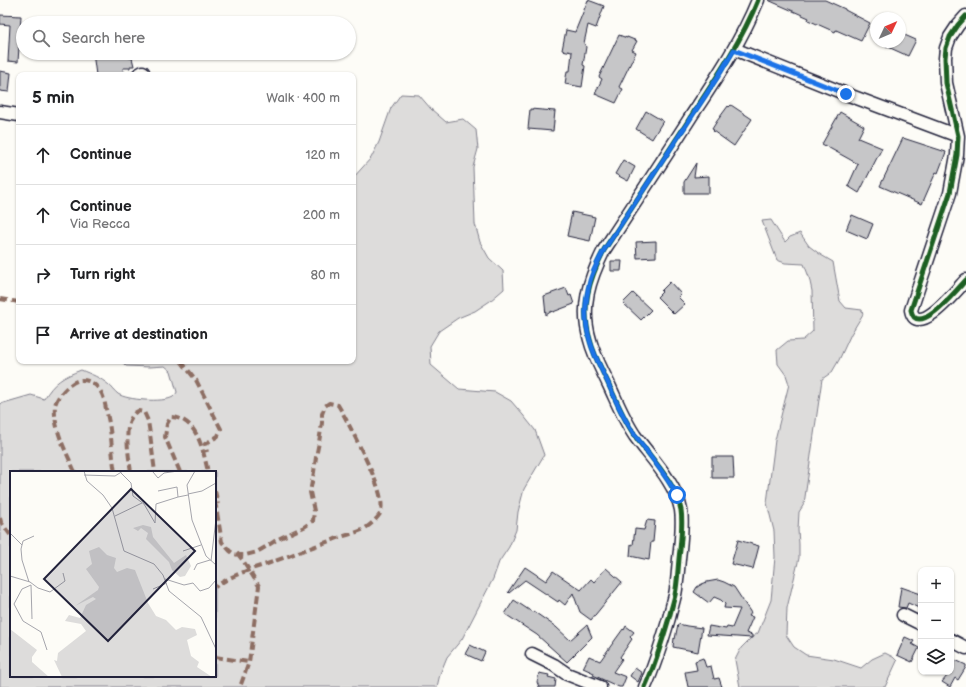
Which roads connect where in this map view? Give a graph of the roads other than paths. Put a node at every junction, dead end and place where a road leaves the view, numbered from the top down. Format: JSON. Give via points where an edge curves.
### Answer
{"nodes":[{"id":1,"x":758,"y":0,"type":"edge"},
{"id":2,"x":966,"y":16,"type":"edge"},
{"id":3,"x":734,"y":50,"type":"junction"},
{"id":4,"x":0,"y":112,"type":"edge"},
{"id":5,"x":16,"y":115,"type":"edge"},
{"id":6,"x":958,"y":136,"type":"junction"},
{"id":7,"x":966,"y":280,"type":"edge"},
{"id":8,"x":903,"y":615,"type":"dead end"},
{"id":9,"x":918,"y":622,"type":"edge"},
{"id":10,"x":954,"y":642,"type":"edge"},
{"id":11,"x":966,"y":648,"type":"edge"},
{"id":12,"x":532,"y":654,"type":"dead end"},
{"id":13,"x":651,"y":674,"type":"junction"},
{"id":14,"x":600,"y":687,"type":"edge"},
{"id":15,"x":645,"y":687,"type":"edge"},
{"id":16,"x":656,"y":687,"type":"edge"}],
"edges":[{"from":1,"to":3,"type":"street"},
{"from":2,"to":6,"type":"street","via":[[950,37],[945,58],[946,83]]},
{"from":3,"to":6,"type":"street"},
{"from":3,"to":13,"type":"street","via":[[604,250],[590,280],[587,296],[587,327],[595,355],[626,422],[670,483],[677,495],[681,511],[682,529],[675,594]]},
{"from":4,"to":5,"type":"street"},
{"from":6,"to":7,"type":"street","via":[[950,193],[911,310],[913,316],[921,319],[936,312]]},
{"from":8,"to":9,"type":"street"},
{"from":10,"to":11,"type":"street"},
{"from":12,"to":14,"type":"street","via":[[567,674]]},
{"from":13,"to":15,"type":"street"},
{"from":13,"to":16,"type":"street"}]}
